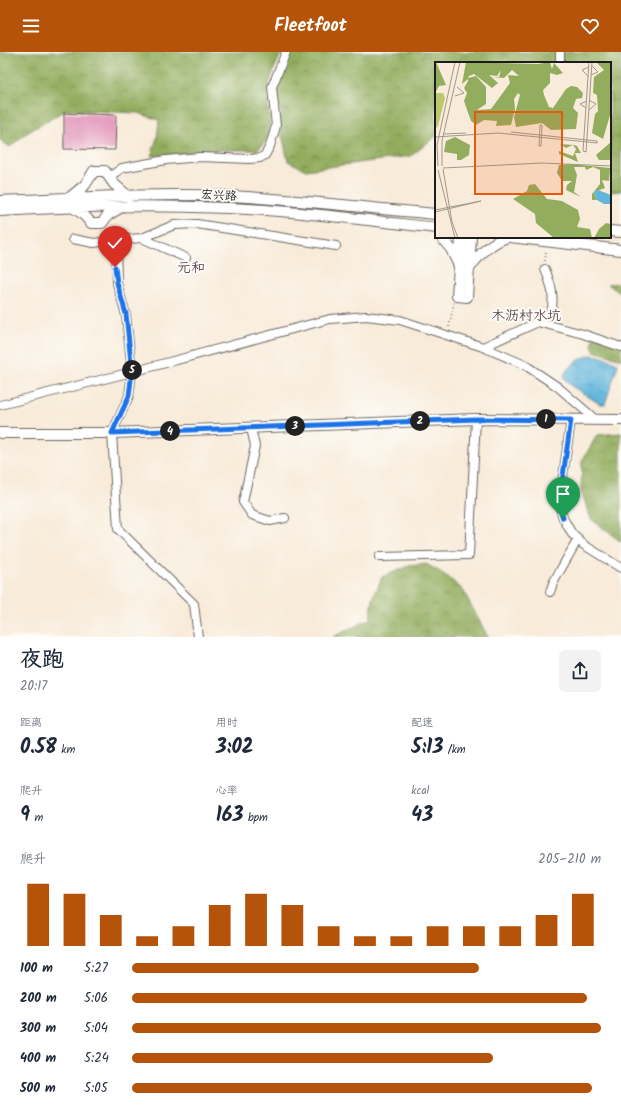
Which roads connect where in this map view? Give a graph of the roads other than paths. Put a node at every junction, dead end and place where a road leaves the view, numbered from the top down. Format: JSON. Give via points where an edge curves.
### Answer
{"nodes":[{"id":1,"x":286,"y":52,"type":"edge"},
{"id":2,"x":109,"y":177,"type":"junction"},
{"id":3,"x":129,"y":197,"type":"junction"},
{"id":4,"x":0,"y":201,"type":"edge"},
{"id":5,"x":70,"y":204,"type":"junction"},
{"id":6,"x":121,"y":207,"type":"junction"},
{"id":7,"x":0,"y":211,"type":"edge"},
{"id":8,"x":433,"y":212,"type":"edge"},
{"id":9,"x":432,"y":228,"type":"edge"},
{"id":10,"x":611,"y":231,"type":"edge"},
{"id":11,"x":621,"y":232,"type":"edge"},
{"id":12,"x":142,"y":238,"type":"junction"},
{"id":13,"x":442,"y":238,"type":"edge"},
{"id":14,"x":461,"y":238,"type":"edge"},
{"id":15,"x":471,"y":238,"type":"edge"},
{"id":16,"x":505,"y":238,"type":"edge"},
{"id":17,"x":519,"y":238,"type":"edge"},
{"id":18,"x":73,"y":239,"type":"dead end"},
{"id":19,"x":116,"y":240,"type":"junction"},
{"id":20,"x":336,"y":246,"type":"dead end"},
{"id":21,"x":621,"y":250,"type":"edge"},
{"id":22,"x":186,"y":258,"type":"dead end"},
{"id":23,"x":464,"y":269,"type":"junction"},
{"id":24,"x":545,"y":269,"type":"road end"},
{"id":25,"x":457,"y":296,"type":"road end"},
{"id":26,"x":538,"y":322,"type":"junction"},
{"id":27,"x":483,"y":347,"type":"junction"},
{"id":28,"x":621,"y":347,"type":"edge"},
{"id":29,"x":132,"y":372,"type":"junction"},
{"id":30,"x":0,"y":405,"type":"edge"},
{"id":31,"x":476,"y":419,"type":"junction"},
{"id":32,"x":571,"y":420,"type":"junction"},
{"id":33,"x":596,"y":420,"type":"junction"},
{"id":34,"x":621,"y":420,"type":"edge"},
{"id":35,"x":251,"y":428,"type":"junction"},
{"id":36,"x":0,"y":433,"type":"edge"},
{"id":37,"x":112,"y":433,"type":"junction"},
{"id":38,"x":285,"y":518,"type":"dead end"},
{"id":39,"x":578,"y":539,"type":"junction"},
{"id":40,"x":379,"y":557,"type":"dead end"},
{"id":41,"x":621,"y":568,"type":"edge"},
{"id":42,"x":550,"y":592,"type":"dead end"},
{"id":43,"x":198,"y":637,"type":"edge"}],
"edges":[{"from":1,"to":2,"type":"street","via":[[272,86],[276,126],[265,155],[250,159],[200,157],[166,160],[122,168]]},
{"from":2,"to":3,"type":"street"},
{"from":2,"to":5,"type":"street","via":[[105,171],[94,171]]},
{"from":3,"to":5,"type":"street","name":"宏兴路"},
{"from":3,"to":8,"type":"street","name":"宏兴路","via":[[228,196]]},
{"from":4,"to":5,"type":"street","name":"宏兴路"},
{"from":5,"to":6,"type":"street","name":"宏兴路"},
{"from":5,"to":6,"type":"street","via":[[91,223],[102,223]]},
{"from":5,"to":7,"type":"street","name":"宏兴路"},
{"from":6,"to":9,"type":"street","name":"宏兴路","via":[[229,208]]},
{"from":10,"to":11,"type":"street"},
{"from":12,"to":19,"type":"street"},
{"from":12,"to":20,"type":"street","via":[[174,225],[197,224]]},
{"from":12,"to":22,"type":"street"},
{"from":13,"to":23,"type":"street"},
{"from":14,"to":23,"type":"street"},
{"from":15,"to":23,"type":"street"},
{"from":16,"to":23,"type":"street","via":[[483,250]]},
{"from":17,"to":21,"type":"street"},
{"from":18,"to":19,"type":"street","via":[[94,243]]},
{"from":19,"to":29,"type":"street","via":[[117,283],[126,314]]},
{"from":23,"to":25,"type":"street","via":[[467,297]]},
{"from":24,"to":26,"type":"street","via":[[553,289],[553,305],[551,313]]},
{"from":26,"to":27,"type":"street"},
{"from":26,"to":28,"type":"street"},
{"from":27,"to":29,"type":"street","via":[[400,320],[366,316],[330,319]]},
{"from":27,"to":33,"type":"street","via":[[525,365],[558,387]]},
{"from":29,"to":30,"type":"street"},
{"from":29,"to":37,"type":"street","via":[[129,396]]},
{"from":31,"to":32,"type":"street"},
{"from":31,"to":35,"type":"street"},
{"from":31,"to":40,"type":"street","via":[[469,555]]},
{"from":32,"to":33,"type":"street"},
{"from":32,"to":39,"type":"street","via":[[559,504],[563,518]]},
{"from":33,"to":34,"type":"street"},
{"from":35,"to":37,"type":"street"},
{"from":35,"to":38,"type":"street","via":[[254,446],[243,502],[252,515],[270,521]]},
{"from":36,"to":37,"type":"street"},
{"from":37,"to":43,"type":"street","via":[[118,529],[194,604]]},
{"from":39,"to":41,"type":"street"},
{"from":39,"to":42,"type":"street","via":[[553,582]]}]}
